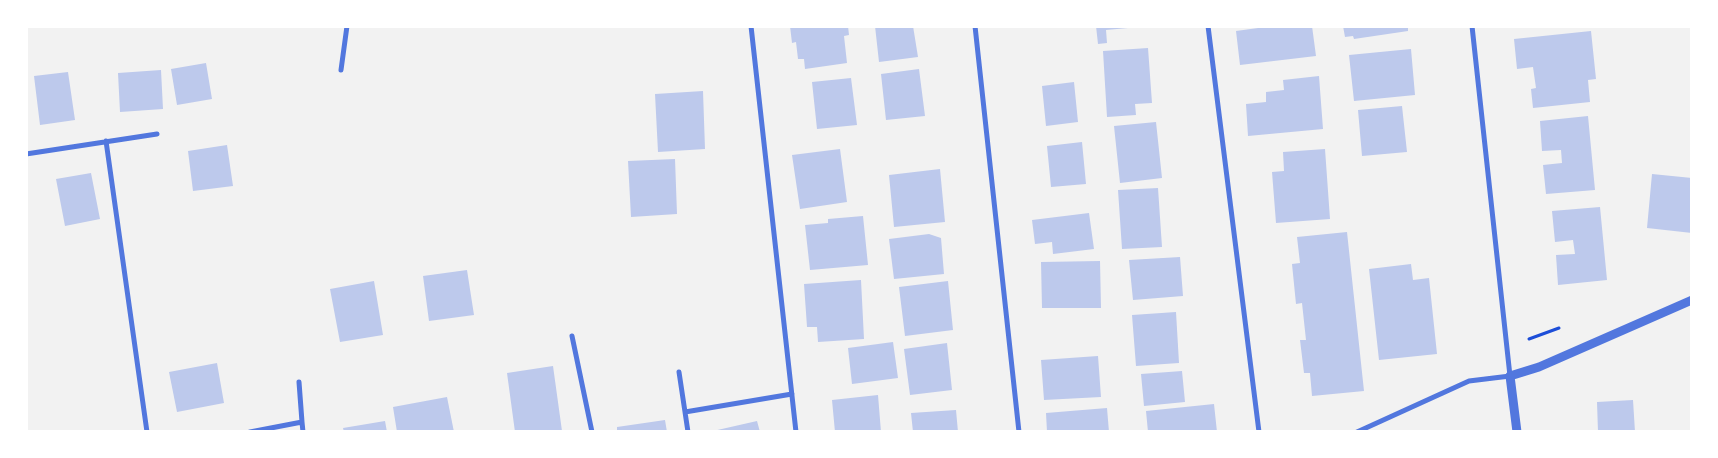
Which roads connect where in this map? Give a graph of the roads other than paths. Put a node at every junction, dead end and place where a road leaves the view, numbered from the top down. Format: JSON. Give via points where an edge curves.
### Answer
{"nodes":[{"id":1,"x":347,"y":26,"type":"edge"},
{"id":2,"x":751,"y":26,"type":"edge"},
{"id":3,"x":975,"y":26,"type":"edge"},
{"id":4,"x":1208,"y":26,"type":"edge"},
{"id":5,"x":1472,"y":26,"type":"edge"},
{"id":6,"x":341,"y":70,"type":"dead end"},
{"id":7,"x":157,"y":134,"type":"dead end"},
{"id":8,"x":106,"y":141,"type":"junction"},
{"id":9,"x":26,"y":154,"type":"edge"},
{"id":10,"x":1692,"y":300,"type":"edge"},
{"id":11,"x":572,"y":336,"type":"dead end"},
{"id":12,"x":679,"y":372,"type":"dead end"},
{"id":13,"x":1510,"y":376,"type":"junction"},
{"id":14,"x":299,"y":382,"type":"dead end"},
{"id":15,"x":792,"y":394,"type":"junction"},
{"id":16,"x":686,"y":412,"type":"junction"},
{"id":17,"x":302,"y":422,"type":"junction"},
{"id":18,"x":147,"y":432,"type":"edge"},
{"id":19,"x":250,"y":432,"type":"edge"},
{"id":20,"x":303,"y":432,"type":"edge"},
{"id":21,"x":592,"y":432,"type":"edge"},
{"id":22,"x":688,"y":432,"type":"edge"},
{"id":23,"x":796,"y":432,"type":"edge"},
{"id":24,"x":1019,"y":432,"type":"edge"},
{"id":25,"x":1259,"y":432,"type":"edge"},
{"id":26,"x":1357,"y":432,"type":"edge"},
{"id":27,"x":1518,"y":432,"type":"edge"}],
"edges":[{"from":1,"to":6,"type":"street"},
{"from":2,"to":15,"type":"street"},
{"from":3,"to":24,"type":"street"},
{"from":4,"to":25,"type":"street"},
{"from":5,"to":13,"type":"street"},
{"from":7,"to":8,"type":"street"},
{"from":8,"to":9,"type":"street"},
{"from":8,"to":18,"type":"street"},
{"from":10,"to":13,"type":"street","via":[[1539,367]]},
{"from":11,"to":21,"type":"street"},
{"from":12,"to":16,"type":"street"},
{"from":13,"to":26,"type":"street","via":[[1469,381]]},
{"from":13,"to":27,"type":"street"},
{"from":14,"to":17,"type":"street"},
{"from":15,"to":16,"type":"street"},
{"from":15,"to":23,"type":"street"},
{"from":16,"to":22,"type":"street"},
{"from":17,"to":19,"type":"street"},
{"from":17,"to":20,"type":"street"}]}
